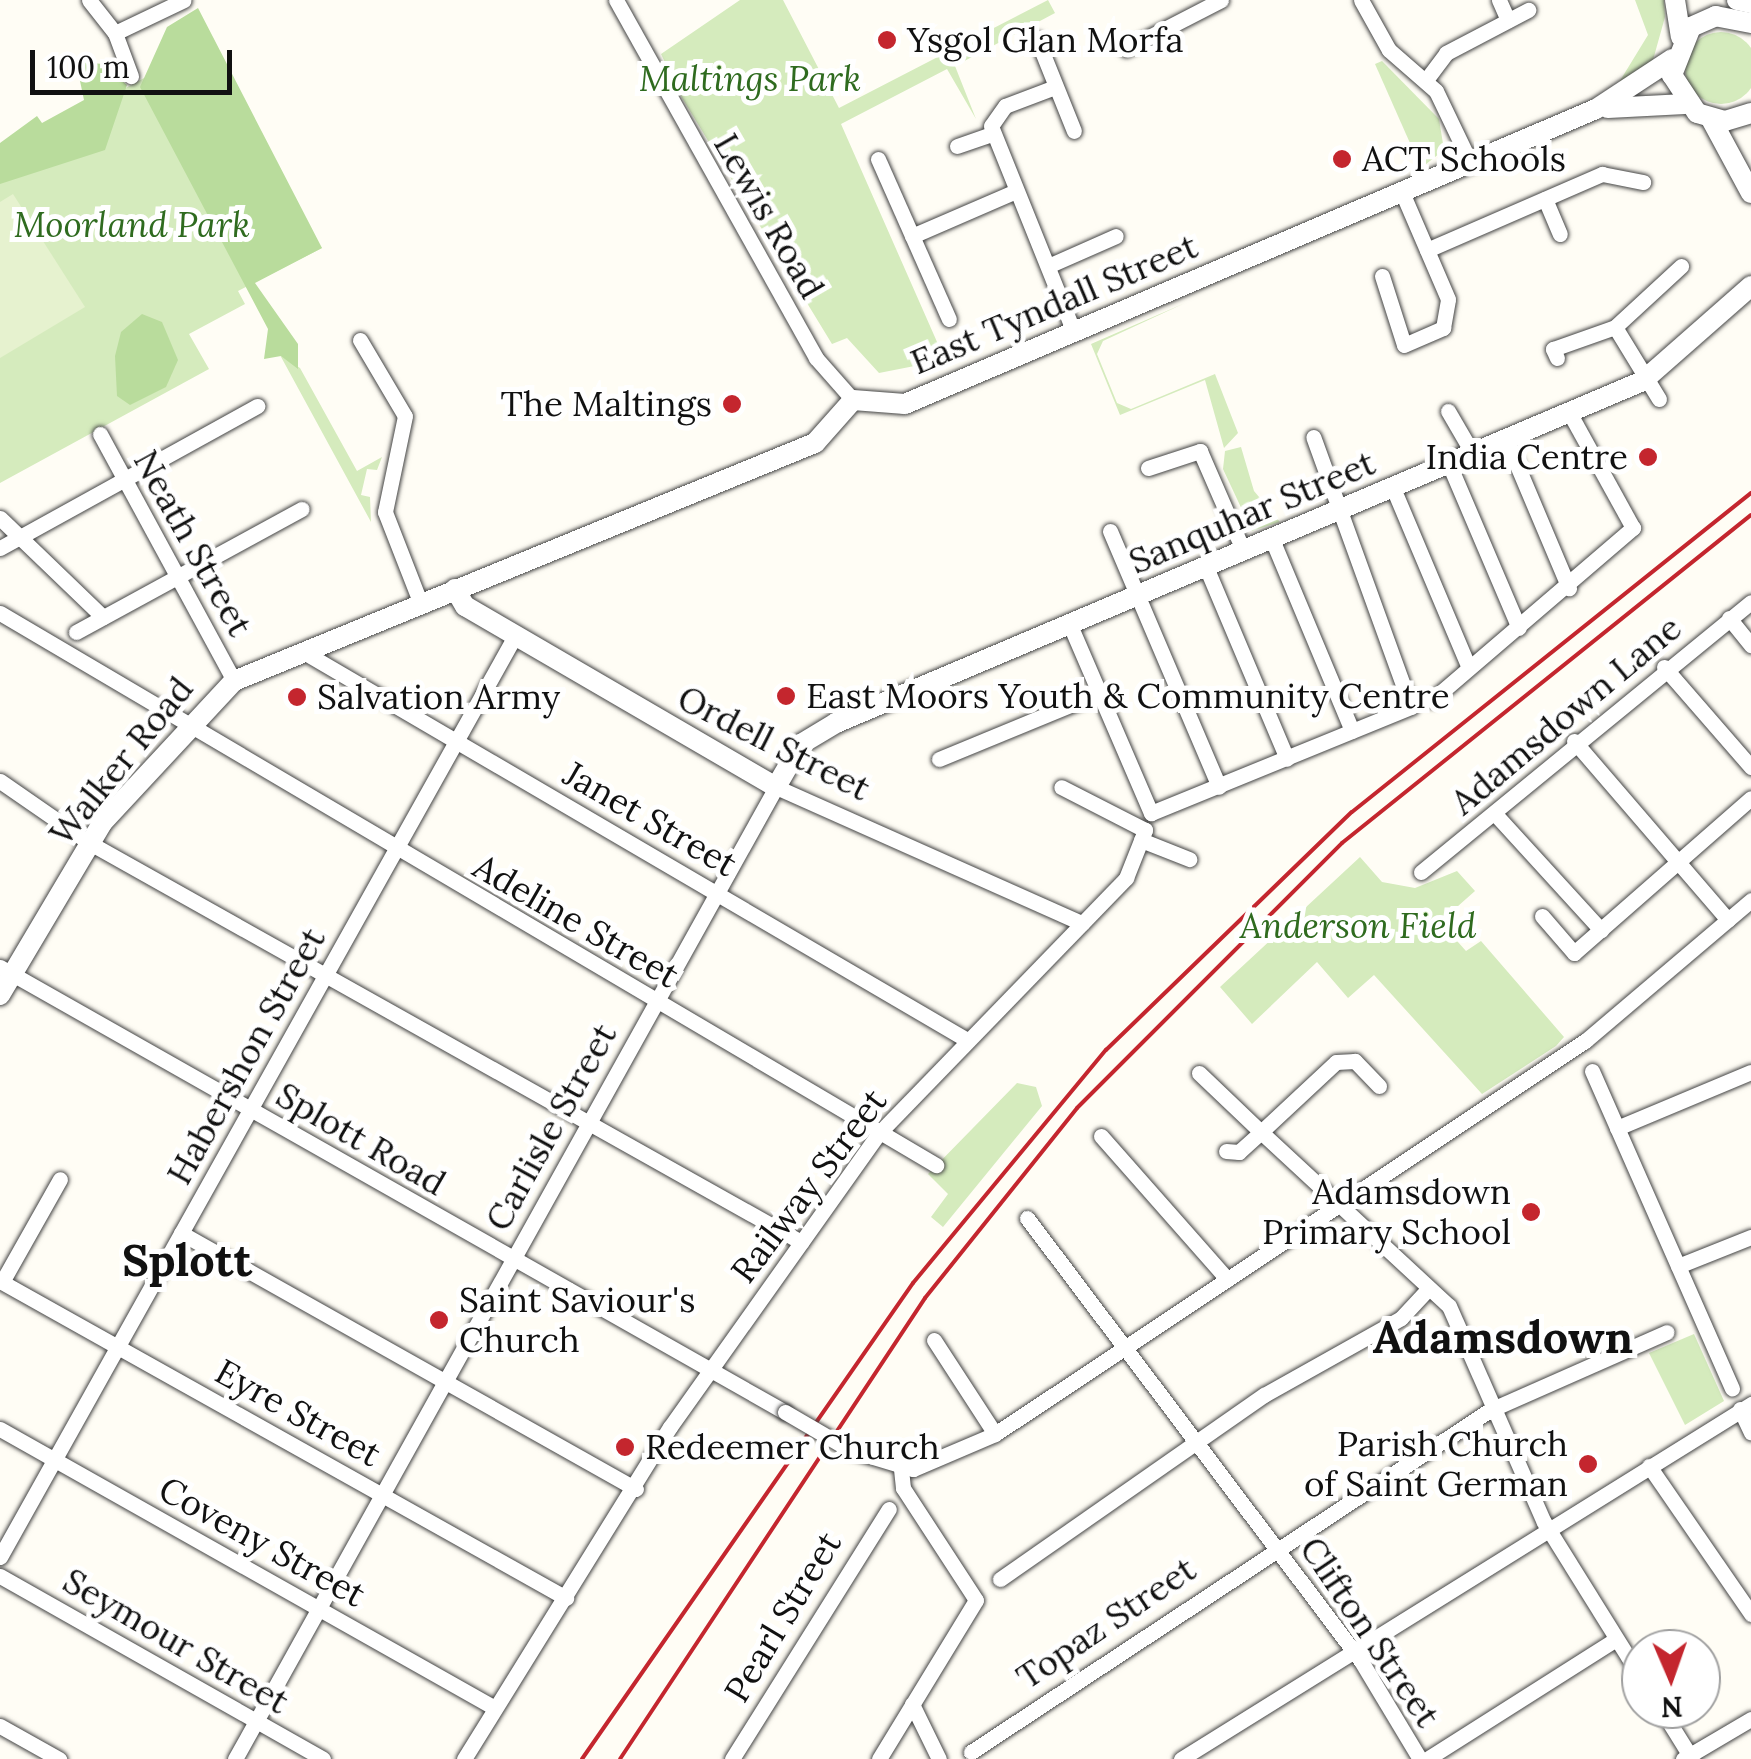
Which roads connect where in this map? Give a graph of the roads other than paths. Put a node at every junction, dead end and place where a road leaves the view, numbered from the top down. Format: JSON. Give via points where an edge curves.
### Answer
{"nodes":[{"id":1,"x":90,"y":0,"type":"edge"},
{"id":2,"x":184,"y":0,"type":"edge"},
{"id":3,"x":616,"y":0,"type":"edge"},
{"id":4,"x":1222,"y":0,"type":"edge"},
{"id":5,"x":1361,"y":0,"type":"edge"},
{"id":6,"x":1499,"y":0,"type":"edge"},
{"id":7,"x":1675,"y":0,"type":"edge"},
{"id":8,"x":1698,"y":0,"type":"edge"},
{"id":9,"x":1528,"y":10,"type":"dead end"},
{"id":10,"x":1747,"y":13,"type":"edge"},
{"id":11,"x":1716,"y":16,"type":"junction"},
{"id":12,"x":1508,"y":20,"type":"junction"},
{"id":13,"x":116,"y":33,"type":"junction"},
{"id":14,"x":1681,"y":37,"type":"junction"},
{"id":15,"x":1037,"y":39,"type":"dead end"},
{"id":16,"x":1126,"y":49,"type":"dead end"},
{"id":17,"x":1672,"y":59,"type":"junction"},
{"id":18,"x":131,"y":76,"type":"dead end"},
{"id":19,"x":1426,"y":80,"type":"junction"},
{"id":20,"x":1055,"y":86,"type":"junction"},
{"id":21,"x":1685,"y":104,"type":"junction"},
{"id":22,"x":1596,"y":109,"type":"junction"},
{"id":23,"x":1751,"y":113,"type":"edge"},
{"id":24,"x":1710,"y":119,"type":"junction"},
{"id":25,"x":1074,"y":131,"type":"dead end"},
{"id":26,"x":992,"y":134,"type":"junction"},
{"id":27,"x":957,"y":146,"type":"dead end"},
{"id":28,"x":878,"y":159,"type":"dead end"},
{"id":29,"x":1470,"y":162,"type":"junction"},
{"id":30,"x":1643,"y":182,"type":"dead end"},
{"id":31,"x":1016,"y":192,"type":"junction"},
{"id":32,"x":1402,"y":192,"type":"junction"},
{"id":33,"x":1751,"y":193,"type":"edge"},
{"id":34,"x":1545,"y":199,"type":"junction"},
{"id":35,"x":1560,"y":234,"type":"dead end"},
{"id":36,"x":912,"y":236,"type":"junction"},
{"id":37,"x":1116,"y":236,"type":"dead end"},
{"id":38,"x":1427,"y":250,"type":"junction"},
{"id":39,"x":1048,"y":266,"type":"junction"},
{"id":40,"x":1681,"y":266,"type":"dead end"},
{"id":41,"x":1382,"y":276,"type":"dead end"},
{"id":42,"x":1751,"y":286,"type":"edge"},
{"id":43,"x":949,"y":319,"type":"dead end"},
{"id":44,"x":1615,"y":326,"type":"junction"},
{"id":45,"x":1074,"y":332,"type":"junction"},
{"id":46,"x":360,"y":340,"type":"dead end"},
{"id":47,"x":1557,"y":358,"type":"dead end"},
{"id":48,"x":1643,"y":382,"type":"junction"},
{"id":49,"x":1659,"y":399,"type":"dead end"},
{"id":50,"x":853,"y":400,"type":"junction"},
{"id":51,"x":257,"y":406,"type":"dead end"},
{"id":52,"x":1448,"y":411,"type":"dead end"},
{"id":53,"x":1569,"y":412,"type":"junction"},
{"id":54,"x":100,"y":434,"type":"dead end"},
{"id":55,"x":1313,"y":437,"type":"dead end"},
{"id":56,"x":1506,"y":439,"type":"junction"},
{"id":57,"x":1473,"y":454,"type":"junction"},
{"id":58,"x":1449,"y":464,"type":"junction"},
{"id":59,"x":1148,"y":468,"type":"dead end"},
{"id":60,"x":124,"y":479,"type":"junction"},
{"id":61,"x":1393,"y":488,"type":"junction"},
{"id":62,"x":302,"y":509,"type":"dead end"},
{"id":63,"x":1338,"y":510,"type":"junction"},
{"id":64,"x":0,"y":518,"type":"edge"},
{"id":65,"x":1110,"y":531,"type":"dead end"},
{"id":66,"x":20,"y":536,"type":"junction"},
{"id":67,"x":1271,"y":537,"type":"junction"},
{"id":68,"x":0,"y":548,"type":"edge"},
{"id":69,"x":1244,"y":552,"type":"junction"},
{"id":70,"x":1206,"y":567,"type":"junction"},
{"id":71,"x":177,"y":577,"type":"junction"},
{"id":72,"x":1568,"y":588,"type":"junction"},
{"id":73,"x":454,"y":589,"type":"junction"},
{"id":74,"x":1138,"y":596,"type":"junction"},
{"id":75,"x":420,"y":602,"type":"junction"},
{"id":76,"x":1751,"y":602,"type":"edge"},
{"id":77,"x":0,"y":613,"type":"edge"},
{"id":78,"x":103,"y":617,"type":"junction"},
{"id":79,"x":1729,"y":618,"type":"junction"},
{"id":80,"x":1070,"y":625,"type":"junction"},
{"id":81,"x":1518,"y":628,"type":"junction"},
{"id":82,"x":76,"y":632,"type":"dead end"},
{"id":83,"x":515,"y":636,"type":"junction"},
{"id":84,"x":1751,"y":645,"type":"edge"},
{"id":85,"x":302,"y":652,"type":"junction"},
{"id":86,"x":1664,"y":667,"type":"junction"},
{"id":87,"x":1469,"y":668,"type":"junction"},
{"id":88,"x":234,"y":680,"type":"junction"},
{"id":89,"x":1099,"y":693,"type":"junction"},
{"id":90,"x":1432,"y":700,"type":"dead end"},
{"id":91,"x":186,"y":727,"type":"junction"},
{"id":92,"x":1352,"y":731,"type":"junction"},
{"id":93,"x":1574,"y":741,"type":"junction"},
{"id":94,"x":457,"y":742,"type":"junction"},
{"id":95,"x":940,"y":759,"type":"dead end"},
{"id":96,"x":1287,"y":759,"type":"junction"},
{"id":97,"x":1751,"y":768,"type":"edge"},
{"id":98,"x":0,"y":782,"type":"edge"},
{"id":99,"x":776,"y":787,"type":"junction"},
{"id":100,"x":1061,"y":787,"type":"dead end"},
{"id":101,"x":1219,"y":787,"type":"junction"},
{"id":102,"x":1751,"y":798,"type":"edge"},
{"id":103,"x":1496,"y":815,"type":"junction"},
{"id":104,"x":1144,"y":835,"type":"junction"},
{"id":105,"x":88,"y":842,"type":"junction"},
{"id":106,"x":396,"y":851,"type":"junction"},
{"id":107,"x":1189,"y":859,"type":"dead end"},
{"id":108,"x":1678,"y":861,"type":"junction"},
{"id":109,"x":1420,"y":872,"type":"dead end"},
{"id":110,"x":717,"y":892,"type":"junction"},
{"id":111,"x":1751,"y":900,"type":"edge"},
{"id":112,"x":1542,"y":916,"type":"dead end"},
{"id":113,"x":1728,"y":920,"type":"junction"},
{"id":114,"x":1082,"y":923,"type":"junction"},
{"id":115,"x":1601,"y":930,"type":"junction"},
{"id":116,"x":6,"y":971,"type":"edge"},
{"id":117,"x":326,"y":976,"type":"junction"},
{"id":118,"x":0,"y":995,"type":"edge"},
{"id":119,"x":656,"y":1002,"type":"junction"},
{"id":120,"x":967,"y":1040,"type":"junction"},
{"id":121,"x":1592,"y":1071,"type":"dead end"},
{"id":122,"x":1751,"y":1072,"type":"edge"},
{"id":123,"x":1199,"y":1073,"type":"dead end"},
{"id":124,"x":1379,"y":1086,"type":"dead end"},
{"id":125,"x":250,"y":1110,"type":"junction"},
{"id":126,"x":588,"y":1124,"type":"junction"},
{"id":127,"x":1616,"y":1128,"type":"junction"},
{"id":128,"x":880,"y":1132,"type":"junction"},
{"id":129,"x":1261,"y":1132,"type":"junction"},
{"id":130,"x":1101,"y":1136,"type":"dead end"},
{"id":131,"x":1226,"y":1151,"type":"dead end"},
{"id":132,"x":936,"y":1165,"type":"dead end"},
{"id":133,"x":60,"y":1179,"type":"dead end"},
{"id":134,"x":1334,"y":1206,"type":"junction"},
{"id":135,"x":1027,"y":1218,"type":"dead end"},
{"id":136,"x":181,"y":1233,"type":"junction"},
{"id":137,"x":1751,"y":1237,"type":"edge"},
{"id":138,"x":801,"y":1242,"type":"junction"},
{"id":139,"x":512,"y":1258,"type":"junction"},
{"id":140,"x":1678,"y":1266,"type":"junction"},
{"id":141,"x":1227,"y":1278,"type":"junction"},
{"id":142,"x":1,"y":1282,"type":"edge"},
{"id":143,"x":1428,"y":1289,"type":"junction"},
{"id":144,"x":1667,"y":1332,"type":"dead end"},
{"id":145,"x":934,"y":1340,"type":"dead end"},
{"id":146,"x":1126,"y":1346,"type":"junction"},
{"id":147,"x":118,"y":1347,"type":"junction"},
{"id":148,"x":714,"y":1370,"type":"junction"},
{"id":149,"x":444,"y":1381,"type":"junction"},
{"id":150,"x":1732,"y":1388,"type":"dead end"},
{"id":151,"x":1498,"y":1406,"type":"junction"},
{"id":152,"x":1746,"y":1406,"type":"edge"},
{"id":153,"x":0,"y":1430,"type":"edge"},
{"id":154,"x":1751,"y":1433,"type":"edge"},
{"id":155,"x":995,"y":1434,"type":"junction"},
{"id":156,"x":1196,"y":1441,"type":"junction"},
{"id":157,"x":54,"y":1460,"type":"junction"},
{"id":158,"x":1650,"y":1466,"type":"junction"},
{"id":159,"x":902,"y":1469,"type":"junction"},
{"id":160,"x":636,"y":1489,"type":"junction"},
{"id":161,"x":380,"y":1494,"type":"junction"},
{"id":162,"x":889,"y":1509,"type":"dead end"},
{"id":163,"x":1549,"y":1530,"type":"junction"},
{"id":164,"x":1275,"y":1546,"type":"junction"},
{"id":165,"x":0,"y":1557,"type":"edge"},
{"id":166,"x":0,"y":1576,"type":"edge"},
{"id":167,"x":1000,"y":1578,"type":"dead end"},
{"id":168,"x":566,"y":1598,"type":"junction"},
{"id":169,"x":318,"y":1608,"type":"junction"},
{"id":170,"x":1750,"y":1610,"type":"edge"},
{"id":171,"x":1616,"y":1639,"type":"junction"},
{"id":172,"x":1621,"y":1647,"type":"edge"},
{"id":173,"x":1353,"y":1651,"type":"junction"},
{"id":174,"x":912,"y":1704,"type":"junction"},
{"id":175,"x":495,"y":1708,"type":"junction"},
{"id":176,"x":1751,"y":1719,"type":"edge"},
{"id":177,"x":256,"y":1721,"type":"junction"},
{"id":178,"x":0,"y":1726,"type":"edge"},
{"id":179,"x":1672,"y":1729,"type":"edge"},
{"id":180,"x":972,"y":1752,"type":"dead end"},
{"id":181,"x":1688,"y":1758,"type":"edge"},
{"id":182,"x":59,"y":1759,"type":"edge"},
{"id":183,"x":235,"y":1759,"type":"edge"},
{"id":184,"x":322,"y":1759,"type":"edge"},
{"id":185,"x":464,"y":1759,"type":"edge"},
{"id":186,"x":732,"y":1759,"type":"edge"},
{"id":187,"x":879,"y":1759,"type":"edge"},
{"id":188,"x":939,"y":1759,"type":"edge"},
{"id":189,"x":1180,"y":1759,"type":"edge"},
{"id":190,"x":1423,"y":1759,"type":"edge"}],
"edges":[{"from":1,"to":13,"type":"street"},
{"from":2,"to":13,"type":"street"},
{"from":3,"to":50,"type":"street","name":"Lewis Road","via":[[820,364]]},
{"from":4,"to":16,"type":"street"},
{"from":5,"to":19,"type":"street","via":[[1382,41]]},
{"from":6,"to":12,"type":"street"},
{"from":7,"to":14,"type":"street"},
{"from":8,"to":11,"type":"street"},
{"from":9,"to":12,"type":"street"},
{"from":10,"to":11,"type":"street"},
{"from":11,"to":14,"type":"street"},
{"from":12,"to":19,"type":"street","via":[[1446,53]]},
{"from":13,"to":18,"type":"street"},
{"from":14,"to":17,"type":"street"},
{"from":15,"to":20,"type":"street"},
{"from":17,"to":21,"type":"street"},
{"from":17,"to":22,"type":"street","name":"East Tyndall Street"},
{"from":19,"to":29,"type":"street"},
{"from":20,"to":25,"type":"street"},
{"from":20,"to":26,"type":"street","via":[[1005,106]]},
{"from":21,"to":22,"type":"street","name":"East Tyndall Street"},
{"from":21,"to":24,"type":"street"},
{"from":22,"to":29,"type":"street","name":"East Tyndall Street"},
{"from":23,"to":24,"type":"street"},
{"from":24,"to":33,"type":"street"},
{"from":26,"to":27,"type":"street"},
{"from":26,"to":31,"type":"street"},
{"from":28,"to":36,"type":"street"},
{"from":29,"to":32,"type":"street","name":"East Tyndall Street"},
{"from":30,"to":34,"type":"street","via":[[1612,172]]},
{"from":31,"to":36,"type":"street"},
{"from":31,"to":39,"type":"street"},
{"from":32,"to":38,"type":"street"},
{"from":32,"to":45,"type":"street","name":"East Tyndall Street"},
{"from":34,"to":35,"type":"street"},
{"from":34,"to":38,"type":"street"},
{"from":36,"to":43,"type":"street"},
{"from":37,"to":39,"type":"street"},
{"from":38,"to":41,"type":"street","via":[[1450,306],[1436,333],[1404,345]]},
{"from":39,"to":45,"type":"street"},
{"from":40,"to":44,"type":"street"},
{"from":42,"to":48,"type":"street","name":"Sanquhar Street"},
{"from":44,"to":47,"type":"street","via":[[1553,348]]},
{"from":44,"to":48,"type":"street"},
{"from":45,"to":50,"type":"street","name":"East Tyndall Street","via":[[905,404]]},
{"from":46,"to":75,"type":"street","via":[[407,422],[386,523]]},
{"from":48,"to":49,"type":"street"},
{"from":48,"to":53,"type":"street","name":"Sanquhar Street"},
{"from":50,"to":73,"type":"street","name":"Walker Road","via":[[815,443]]},
{"from":51,"to":60,"type":"street"},
{"from":52,"to":57,"type":"street"},
{"from":53,"to":56,"type":"street","name":"Sanquhar Street"},
{"from":53,"to":72,"type":"street","via":[[1634,526]]},
{"from":54,"to":60,"type":"street","name":"Neath Street"},
{"from":55,"to":63,"type":"street"},
{"from":56,"to":57,"type":"street","name":"Sanquhar Street"},
{"from":56,"to":72,"type":"street"},
{"from":57,"to":58,"type":"street","name":"Sanquhar Street"},
{"from":58,"to":61,"type":"street","name":"Sanquhar Street"},
{"from":58,"to":81,"type":"street"},
{"from":59,"to":69,"type":"street","via":[[1200,451]]},
{"from":60,"to":66,"type":"street"},
{"from":60,"to":71,"type":"street","name":"Neath Street"},
{"from":61,"to":63,"type":"street","name":"Sanquhar Street"},
{"from":61,"to":87,"type":"street"},
{"from":62,"to":71,"type":"street"},
{"from":63,"to":67,"type":"street","name":"Sanquhar Street"},
{"from":63,"to":92,"type":"street","via":[[1414,699]]},
{"from":64,"to":66,"type":"street"},
{"from":65,"to":74,"type":"street"},
{"from":66,"to":68,"type":"street"},
{"from":66,"to":78,"type":"street"},
{"from":67,"to":69,"type":"street","name":"Sanquhar Street"},
{"from":67,"to":92,"type":"street"},
{"from":69,"to":70,"type":"street","name":"Sanquhar Street"},
{"from":70,"to":74,"type":"street","name":"Sanquhar Street"},
{"from":70,"to":96,"type":"street"},
{"from":71,"to":78,"type":"street"},
{"from":71,"to":88,"type":"street","name":"Neath Street"},
{"from":72,"to":81,"type":"street"},
{"from":73,"to":75,"type":"street","name":"Walker Road"},
{"from":73,"to":83,"type":"street","name":"Ordell Street"},
{"from":74,"to":80,"type":"street","name":"Sanquhar Street"},
{"from":74,"to":101,"type":"street"},
{"from":75,"to":85,"type":"street","name":"Walker Road"},
{"from":76,"to":79,"type":"street","name":"Adamsdown Lane"},
{"from":77,"to":91,"type":"street","name":"Adeline Street"},
{"from":78,"to":82,"type":"street"},
{"from":79,"to":84,"type":"street"},
{"from":79,"to":86,"type":"street","name":"Adamsdown Lane"},
{"from":80,"to":89,"type":"street"},
{"from":80,"to":99,"type":"street","name":"Sanquhar Street","via":[[814,734]]},
{"from":81,"to":87,"type":"street"},
{"from":83,"to":94,"type":"street","name":"Habershon Street"},
{"from":83,"to":99,"type":"street","name":"Ordell Street"},
{"from":85,"to":88,"type":"street","name":"Walker Road"},
{"from":85,"to":94,"type":"street","name":"Janet Street"},
{"from":86,"to":93,"type":"street","name":"Adamsdown Lane"},
{"from":86,"to":97,"type":"street"},
{"from":87,"to":90,"type":"street"},
{"from":88,"to":91,"type":"street","name":"Walker Road"},
{"from":89,"to":95,"type":"street"},
{"from":89,"to":101,"type":"street","via":[[1151,813]]},
{"from":91,"to":105,"type":"street","name":"Walker Road"},
{"from":91,"to":106,"type":"street","name":"Adeline Street"},
{"from":92,"to":96,"type":"street"},
{"from":93,"to":103,"type":"street","name":"Adamsdown Lane"},
{"from":93,"to":108,"type":"street"},
{"from":94,"to":106,"type":"street","name":"Habershon Street"},
{"from":94,"to":110,"type":"street","name":"Janet Street"},
{"from":96,"to":101,"type":"street"},
{"from":98,"to":105,"type":"street"},
{"from":99,"to":110,"type":"street","name":"Carlisle Street"},
{"from":99,"to":114,"type":"street","name":"Ordell Street"},
{"from":100,"to":104,"type":"street"},
{"from":102,"to":108,"type":"street"},
{"from":103,"to":109,"type":"street","name":"Adamsdown Lane"},
{"from":103,"to":115,"type":"street"},
{"from":104,"to":107,"type":"street"},
{"from":104,"to":114,"type":"street","name":"Railway Street","via":[[1126,878]]},
{"from":105,"to":116,"type":"street","name":"Walker Road"},
{"from":105,"to":117,"type":"street"},
{"from":106,"to":117,"type":"street","name":"Habershon Street"},
{"from":106,"to":119,"type":"street","name":"Adeline Street"},
{"from":108,"to":113,"type":"street"},
{"from":108,"to":115,"type":"street"},
{"from":110,"to":119,"type":"street","name":"Carlisle Street"},
{"from":110,"to":120,"type":"street","name":"Janet Street"},
{"from":111,"to":113,"type":"street"},
{"from":112,"to":115,"type":"street","via":[[1574,954]]},
{"from":113,"to":134,"type":"street","via":[[1586,1041]]},
{"from":114,"to":120,"type":"street","name":"Railway Street"},
{"from":116,"to":118,"type":"street","name":"Walker Road"},
{"from":116,"to":125,"type":"street","name":"Splott Road"},
{"from":117,"to":125,"type":"street","name":"Habershon Street"},
{"from":117,"to":126,"type":"street"},
{"from":119,"to":126,"type":"street","name":"Carlisle Street"},
{"from":119,"to":128,"type":"street","name":"Adeline Street"},
{"from":120,"to":128,"type":"street","name":"Railway Street"},
{"from":121,"to":127,"type":"street"},
{"from":122,"to":127,"type":"street"},
{"from":123,"to":129,"type":"street"},
{"from":124,"to":129,"type":"street","via":[[1355,1061],[1336,1062]]},
{"from":125,"to":136,"type":"street","name":"Habershon Street"},
{"from":125,"to":139,"type":"street","name":"Splott Road"},
{"from":126,"to":138,"type":"street"},
{"from":126,"to":139,"type":"street","name":"Carlisle Street"},
{"from":127,"to":140,"type":"street"},
{"from":128,"to":132,"type":"street","name":"Adeline Street"},
{"from":128,"to":138,"type":"street","name":"Railway Street"},
{"from":129,"to":131,"type":"street","via":[[1239,1152]]},
{"from":129,"to":134,"type":"street"},
{"from":130,"to":141,"type":"street"},
{"from":133,"to":142,"type":"street"},
{"from":134,"to":141,"type":"street"},
{"from":134,"to":143,"type":"street"},
{"from":135,"to":146,"type":"street","name":"Clifton Street"},
{"from":136,"to":147,"type":"street","name":"Habershon Street"},
{"from":136,"to":149,"type":"street"},
{"from":137,"to":140,"type":"street"},
{"from":138,"to":148,"type":"street","name":"Railway Street"},
{"from":139,"to":148,"type":"street","name":"Splott Road"},
{"from":139,"to":149,"type":"street","name":"Carlisle Street"},
{"from":140,"to":150,"type":"street"},
{"from":141,"to":146,"type":"street"},
{"from":142,"to":147,"type":"street","name":"Eyre Street"},
{"from":143,"to":151,"type":"street","via":[[1452,1311]]},
{"from":143,"to":156,"type":"street","via":[[1401,1318]]},
{"from":144,"to":151,"type":"street","name":"Topaz Street"},
{"from":145,"to":155,"type":"street"},
{"from":146,"to":155,"type":"street"},
{"from":146,"to":156,"type":"street","name":"Clifton Street"},
{"from":147,"to":157,"type":"street","name":"Habershon Street"},
{"from":147,"to":161,"type":"street","name":"Eyre Street"},
{"from":148,"to":159,"type":"street","name":"Splott Road","bridge":true,"via":[[850,1450]]},
{"from":148,"to":160,"type":"street","name":"Railway Street"},
{"from":149,"to":160,"type":"street"},
{"from":149,"to":161,"type":"street","name":"Carlisle Street"},
{"from":151,"to":163,"type":"street"},
{"from":151,"to":164,"type":"street","name":"Topaz Street"},
{"from":152,"to":154,"type":"street"},
{"from":152,"to":158,"type":"street"},
{"from":153,"to":157,"type":"street","name":"Coveny Street"},
{"from":155,"to":159,"type":"street"},
{"from":156,"to":164,"type":"street","name":"Clifton Street"},
{"from":156,"to":167,"type":"street"},
{"from":157,"to":165,"type":"street","name":"Habershon Street"},
{"from":157,"to":169,"type":"street","name":"Coveny Street"},
{"from":158,"to":163,"type":"street"},
{"from":158,"to":170,"type":"street"},
{"from":159,"to":174,"type":"street","via":[[903,1488],[974,1592]]},
{"from":160,"to":168,"type":"street","name":"Railway Street"},
{"from":161,"to":168,"type":"street","name":"Eyre Street"},
{"from":161,"to":169,"type":"street","name":"Carlisle Street"},
{"from":162,"to":186,"type":"street","name":"Pearl Street"},
{"from":163,"to":171,"type":"street"},
{"from":163,"to":173,"type":"street"},
{"from":164,"to":173,"type":"street","name":"Clifton Street"},
{"from":164,"to":180,"type":"street","name":"Topaz Street"},
{"from":166,"to":177,"type":"street","name":"Seymour Street"},
{"from":168,"to":175,"type":"street","name":"Railway Street"},
{"from":169,"to":175,"type":"street","name":"Coveny Street"},
{"from":169,"to":177,"type":"street","name":"Carlisle Street"},
{"from":171,"to":172,"type":"street"},
{"from":171,"to":190,"type":"street"},
{"from":173,"to":189,"type":"street"},
{"from":173,"to":190,"type":"street","name":"Clifton Street"},
{"from":174,"to":187,"type":"street"},
{"from":174,"to":188,"type":"street"},
{"from":175,"to":185,"type":"street","name":"Railway Street"},
{"from":176,"to":181,"type":"street"},
{"from":177,"to":183,"type":"street","name":"Carlisle Street"},
{"from":177,"to":184,"type":"street","name":"Seymour Street"},
{"from":178,"to":182,"type":"street"},
{"from":179,"to":181,"type":"street"}]}
